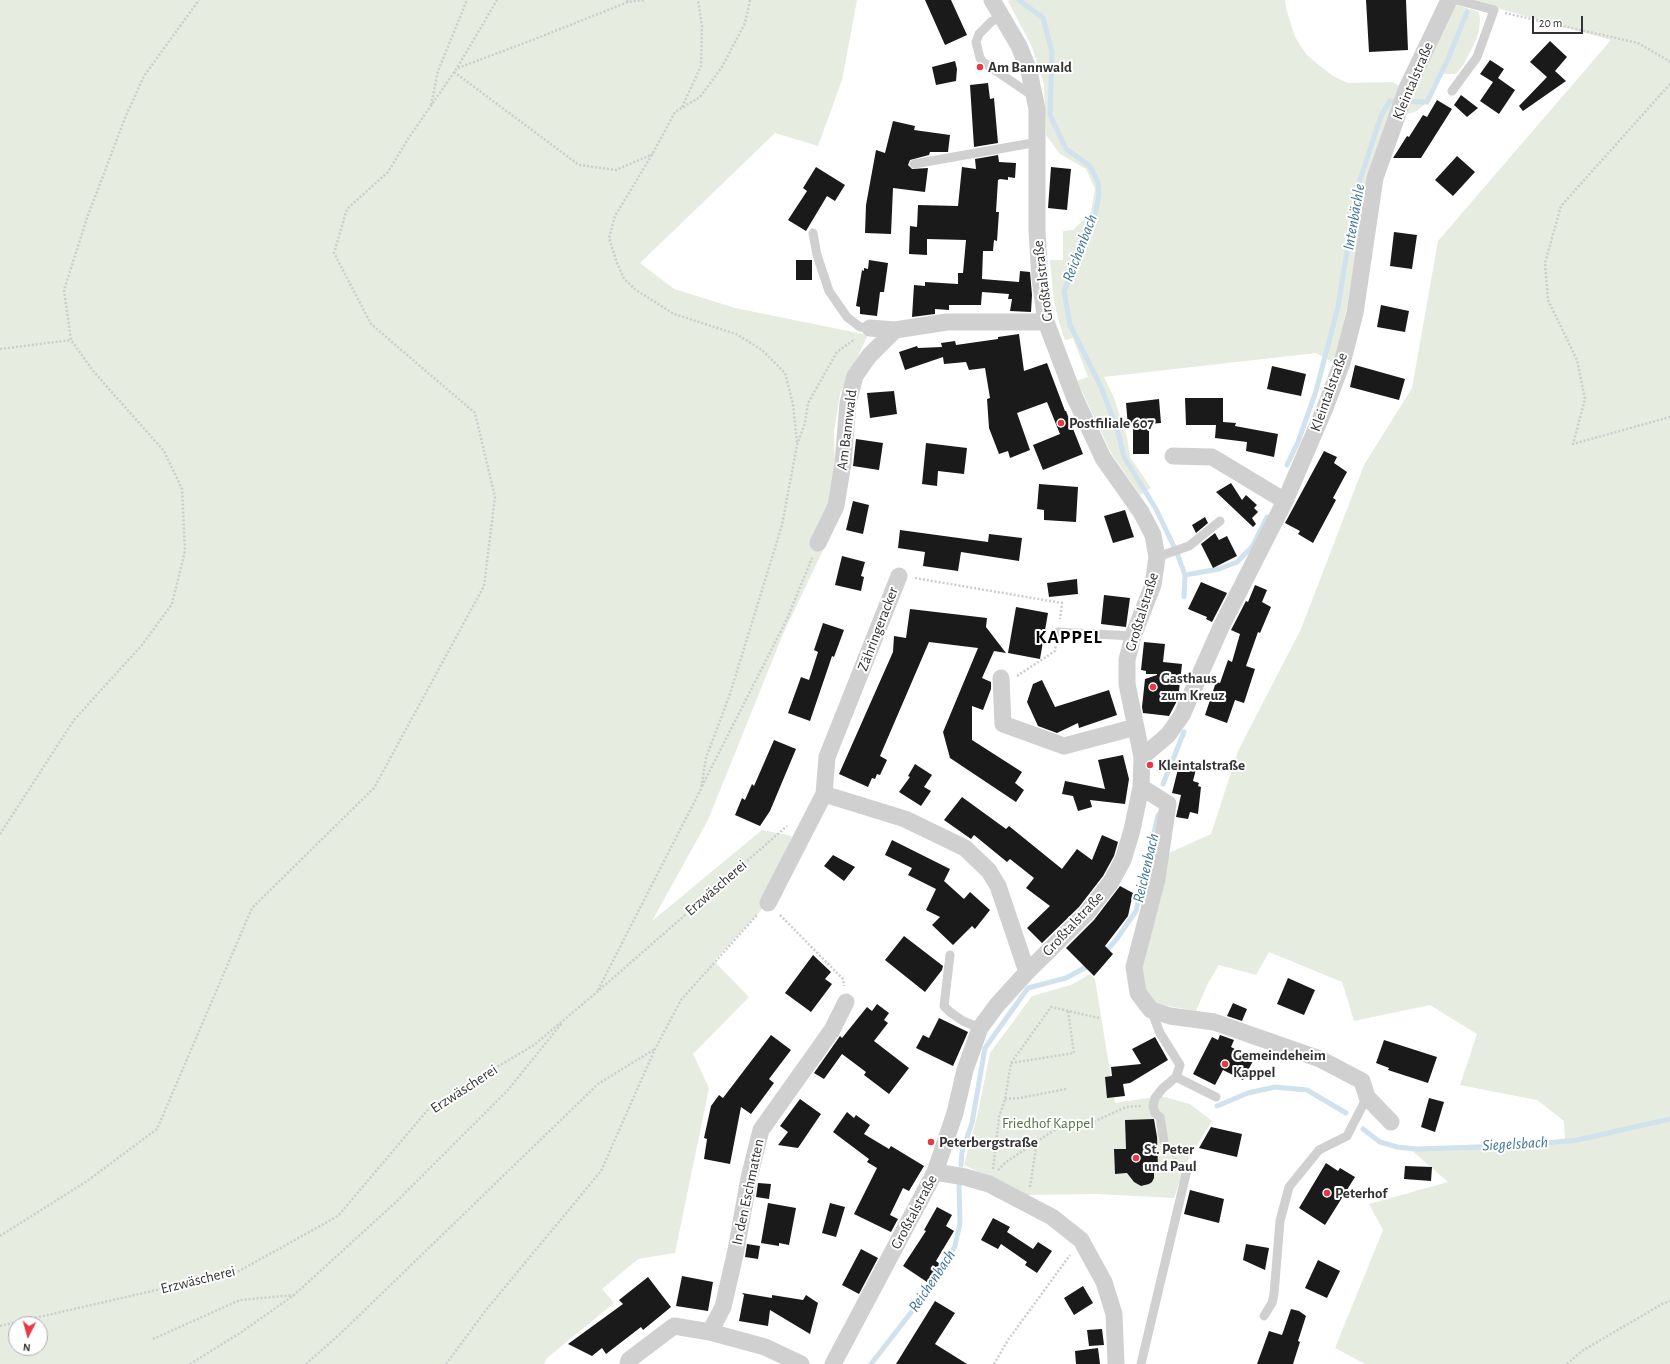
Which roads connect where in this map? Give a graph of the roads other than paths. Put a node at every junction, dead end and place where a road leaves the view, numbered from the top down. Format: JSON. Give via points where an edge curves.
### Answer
{"nodes":[{"id":1,"x":992,"y":0,"type":"edge"},
{"id":2,"x":1449,"y":0,"type":"edge"},
{"id":3,"x":1456,"y":0,"type":"edge"},
{"id":4,"x":1003,"y":18,"type":"junction"},
{"id":5,"x":1452,"y":91,"type":"dead end"},
{"id":6,"x":1035,"y":97,"type":"junction"},
{"id":7,"x":1038,"y":142,"type":"junction"},
{"id":8,"x":914,"y":164,"type":"dead end"},
{"id":9,"x":814,"y":233,"type":"dead end"},
{"id":10,"x":1046,"y":322,"type":"junction"},
{"id":11,"x":870,"y":328,"type":"joint"},
{"id":12,"x":895,"y":330,"type":"junction"},
{"id":13,"x":1173,"y":456,"type":"dead end"},
{"id":14,"x":1285,"y":501,"type":"junction"},
{"id":15,"x":1220,"y":520,"type":"dead end"},
{"id":16,"x":818,"y":543,"type":"road end"},
{"id":17,"x":1164,"y":555,"type":"junction"},
{"id":18,"x":899,"y":576,"type":"road end"},
{"id":19,"x":1058,"y":632,"type":"road end"},
{"id":20,"x":1133,"y":636,"type":"junction"},
{"id":21,"x":1001,"y":678,"type":"road end"},
{"id":22,"x":1136,"y":727,"type":"junction"},
{"id":23,"x":1142,"y":757,"type":"junction"},
{"id":24,"x":1151,"y":793,"type":"junction"},
{"id":25,"x":824,"y":794,"type":"junction"},
{"id":26,"x":768,"y":903,"type":"road end"},
{"id":27,"x":950,"y":955,"type":"dead end"},
{"id":28,"x":1027,"y":972,"type":"junction"},
{"id":29,"x":846,"y":1002,"type":"road end"},
{"id":30,"x":1151,"y":1010,"type":"junction"},
{"id":31,"x":980,"y":1028,"type":"junction"},
{"id":32,"x":1176,"y":1078,"type":"junction"},
{"id":33,"x":1216,"y":1097,"type":"dead end"},
{"id":34,"x":1367,"y":1098,"type":"junction"},
{"id":35,"x":1391,"y":1122,"type":"dead end"},
{"id":36,"x":1164,"y":1141,"type":"dead end"},
{"id":37,"x":1187,"y":1170,"type":"dead end"},
{"id":38,"x":935,"y":1172,"type":"junction"},
{"id":39,"x":1264,"y":1316,"type":"dead end"},
{"id":40,"x":710,"y":1332,"type":"junction"},
{"id":41,"x":628,"y":1364,"type":"edge"},
{"id":42,"x":801,"y":1364,"type":"edge"},
{"id":43,"x":833,"y":1364,"type":"edge"},
{"id":44,"x":1116,"y":1364,"type":"edge"},
{"id":45,"x":1141,"y":1364,"type":"edge"}],
"edges":[{"from":1,"to":4,"type":"street","name":"Großtalstraße"},
{"from":2,"to":14,"type":"street","name":"Kleintalstraße","via":[[1407,88],[1375,178],[1355,313],[1342,363]]},
{"from":3,"to":5,"type":"lane","via":[[1494,10],[1477,57]]},
{"from":4,"to":6,"type":"street","name":"Großtalstraße","via":[[1019,46],[1029,71]]},
{"from":4,"to":6,"type":"lane","via":[[992,21],[979,34],[976,42],[980,58]]},
{"from":6,"to":7,"type":"street","name":"Großtalstraße"},
{"from":7,"to":8,"type":"lane"},
{"from":7,"to":10,"type":"street","name":"Großtalstraße","via":[[1037,231]]},
{"from":9,"to":11,"type":"lane","via":[[817,255],[829,291],[847,317],[860,328]]},
{"from":10,"to":12,"type":"street","via":[[947,322]]},
{"from":10,"to":17,"type":"street","name":"Großtalstraße","via":[[1074,396],[1103,458],[1141,512]]},
{"from":11,"to":12,"type":"street"},
{"from":12,"to":16,"type":"street","name":"Am Bannwald","via":[[869,356],[855,376],[848,403],[836,506]]},
{"from":13,"to":14,"type":"street","via":[[1212,457]]},
{"from":14,"to":23,"type":"street","name":"Kleintalstraße","via":[[1221,627],[1182,715],[1168,735]]},
{"from":15,"to":17,"type":"lane","via":[[1187,547]]},
{"from":17,"to":20,"type":"street","name":"Großtalstraße"},
{"from":18,"to":25,"type":"street","name":"Zähringeracker","via":[[827,757]]},
{"from":19,"to":20,"type":"lane"},
{"from":20,"to":22,"type":"street","name":"Großtalstraße","via":[[1127,660],[1127,684]]},
{"from":21,"to":22,"type":"street","via":[[1003,724],[1044,739],[1064,746]]},
{"from":22,"to":23,"type":"street","name":"Großtalstraße"},
{"from":23,"to":24,"type":"street","name":"Großtalstraße"},
{"from":24,"to":28,"type":"street","name":"Großtalstraße","via":[[1132,830],[1123,860],[1111,882],[1086,914]]},
{"from":24,"to":30,"type":"street","via":[[1168,804],[1158,879],[1134,967],[1138,993]]},
{"from":25,"to":26,"type":"street","name":"Zähringeracker"},
{"from":25,"to":28,"type":"street","via":[[905,819],[965,848],[989,871],[998,886]]},
{"from":27,"to":31,"type":"lane","via":[[944,1006],[962,1020]]},
{"from":28,"to":31,"type":"street","name":"Großtalstraße"},
{"from":29,"to":40,"type":"street","name":"In den Eschmatten","via":[[832,1030],[761,1130],[748,1178],[723,1308]]},
{"from":30,"to":32,"type":"lane","via":[[1160,1033],[1180,1065]]},
{"from":30,"to":34,"type":"street","via":[[1170,1016],[1214,1022],[1320,1059],[1362,1081]]},
{"from":31,"to":38,"type":"street","name":"Großtalstraße"},
{"from":32,"to":33,"type":"lane"},
{"from":32,"to":36,"type":"lane","via":[[1162,1089],[1153,1106],[1153,1110],[1160,1117]]},
{"from":34,"to":35,"type":"street"},
{"from":34,"to":39,"type":"lane","via":[[1347,1136],[1319,1150],[1289,1187],[1280,1221],[1274,1294]]},
{"from":37,"to":45,"type":"lane"},
{"from":38,"to":43,"type":"street","name":"Großtalstraße"},
{"from":38,"to":44,"type":"street","via":[[991,1181],[1052,1217],[1081,1240],[1104,1282],[1114,1314]]},
{"from":40,"to":41,"type":"street","via":[[674,1326],[629,1360]]},
{"from":40,"to":42,"type":"street","via":[[765,1347]]}]}
